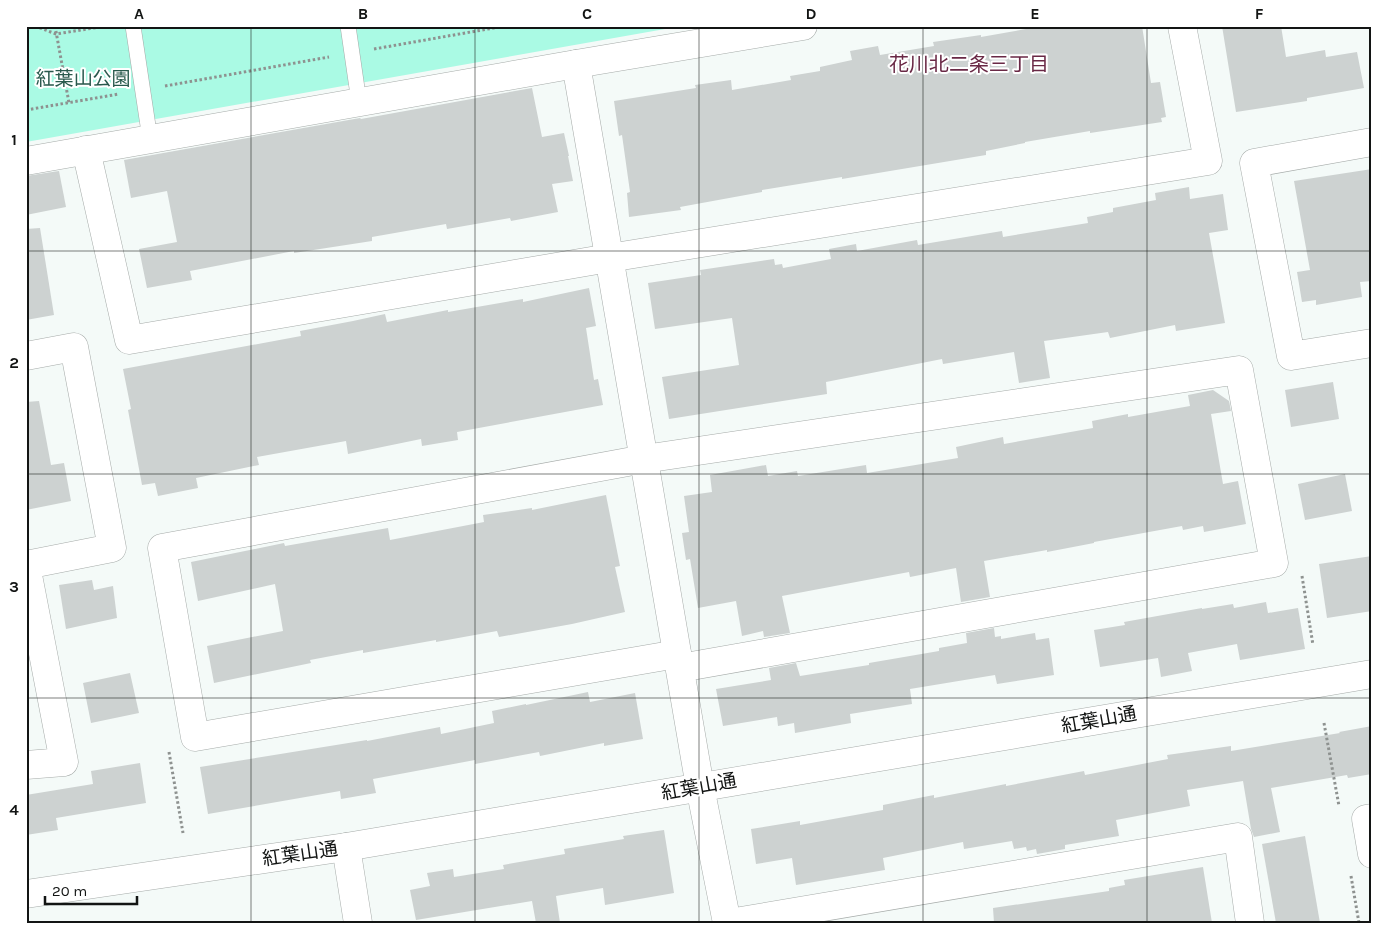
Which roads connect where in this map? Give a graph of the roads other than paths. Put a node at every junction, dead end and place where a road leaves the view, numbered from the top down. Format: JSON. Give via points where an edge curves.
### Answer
{"nodes":[{"id":1,"x":133,"y":26,"type":"edge"},
{"id":2,"x":348,"y":26,"type":"edge"},
{"id":3,"x":803,"y":26,"type":"edge"},
{"id":4,"x":1182,"y":26,"type":"edge"},
{"id":5,"x":576,"y":64,"type":"junction"},
{"id":6,"x":359,"y":102,"type":"junction"},
{"id":7,"x":150,"y":139,"type":"junction"},
{"id":8,"x":1372,"y":142,"type":"edge"},
{"id":9,"x":86,"y":150,"type":"junction"},
{"id":10,"x":26,"y":160,"type":"edge"},
{"id":11,"x":609,"y":258,"type":"junction"},
{"id":12,"x":1372,"y":343,"type":"edge"},
{"id":13,"x":26,"y":356,"type":"edge"},
{"id":14,"x":644,"y":459,"type":"junction"},
{"id":15,"x":26,"y":565,"type":"edge"},
{"id":16,"x":679,"y":661,"type":"junction"},
{"id":17,"x":1372,"y":674,"type":"edge"},
{"id":18,"x":26,"y":765,"type":"edge"},
{"id":19,"x":700,"y":787,"type":"junction"},
{"id":20,"x":1372,"y":818,"type":"edge"},
{"id":21,"x":346,"y":847,"type":"junction"},
{"id":22,"x":1372,"y":854,"type":"edge"},
{"id":23,"x":26,"y":894,"type":"edge"},
{"id":24,"x":358,"y":923,"type":"edge"},
{"id":25,"x":728,"y":923,"type":"edge"},
{"id":26,"x":1250,"y":923,"type":"edge"}],
"edges":[{"from":1,"to":7,"type":"lane"},
{"from":2,"to":6,"type":"lane"},
{"from":3,"to":5,"type":"street"},
{"from":4,"to":11,"type":"street","via":[[1208,161]]},
{"from":5,"to":6,"type":"street"},
{"from":5,"to":11,"type":"street"},
{"from":6,"to":7,"type":"street"},
{"from":7,"to":9,"type":"street"},
{"from":8,"to":12,"type":"street","via":[[1254,163],[1291,356]]},
{"from":9,"to":10,"type":"street"},
{"from":9,"to":11,"type":"street","via":[[129,340]]},
{"from":11,"to":14,"type":"street"},
{"from":13,"to":15,"type":"street","via":[[74,347],[112,548]]},
{"from":14,"to":16,"type":"street"},
{"from":14,"to":16,"type":"street","via":[[162,548],[195,738]]},
{"from":14,"to":16,"type":"street","via":[[1239,370],[1274,563]]},
{"from":15,"to":18,"type":"street","via":[[64,762]]},
{"from":16,"to":19,"type":"street"},
{"from":17,"to":19,"type":"street","name":"紅葉山通"},
{"from":19,"to":21,"type":"street","name":"紅葉山通"},
{"from":19,"to":25,"type":"street"},
{"from":20,"to":22,"type":"street","via":[[1366,819]]},
{"from":21,"to":23,"type":"street","name":"紅葉山通"},
{"from":21,"to":24,"type":"street"},
{"from":25,"to":26,"type":"street","via":[[1238,837]]}]}
